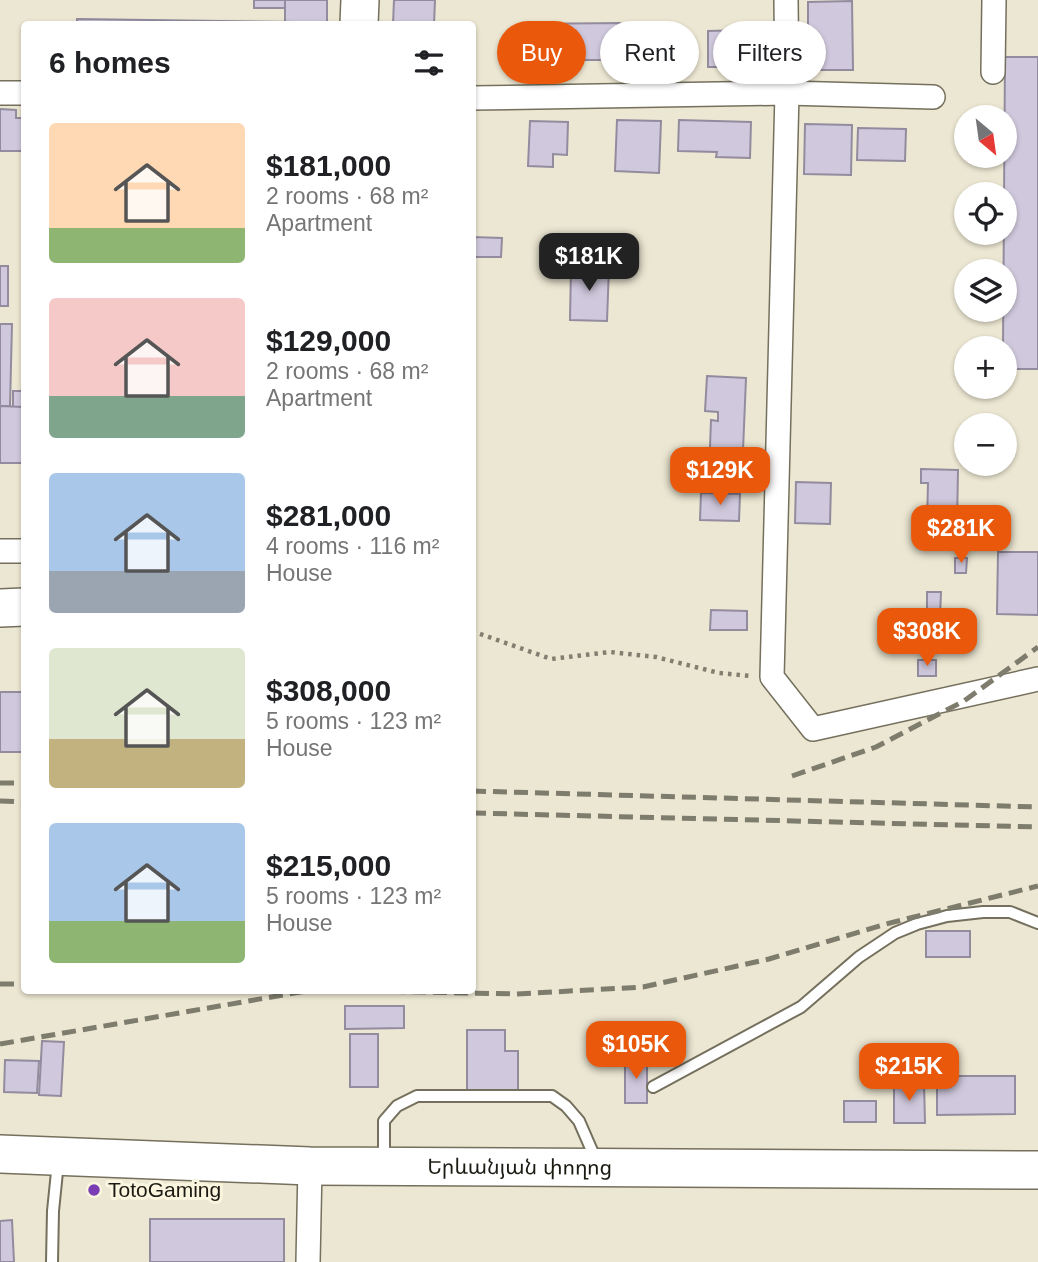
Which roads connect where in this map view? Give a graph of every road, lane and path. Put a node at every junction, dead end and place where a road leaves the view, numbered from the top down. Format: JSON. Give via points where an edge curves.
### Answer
{"nodes":[{"id":1,"x":360,"y":0,"type":"edge"},
{"id":2,"x":786,"y":0,"type":"edge"},
{"id":3,"x":994,"y":0,"type":"edge"},
{"id":4,"x":359,"y":21,"type":"edge"},
{"id":5,"x":993,"y":72,"type":"dead end"},
{"id":6,"x":0,"y":93,"type":"edge"},
{"id":7,"x":21,"y":93,"type":"edge"},
{"id":8,"x":787,"y":93,"type":"junction"},
{"id":9,"x":933,"y":97,"type":"dead end"},
{"id":10,"x":476,"y":98,"type":"edge"},
{"id":11,"x":0,"y":551,"type":"edge"},
{"id":12,"x":21,"y":551,"type":"edge"},
{"id":13,"x":21,"y":607,"type":"edge"},
{"id":14,"x":0,"y":608,"type":"edge"},
{"id":15,"x":476,"y":632,"type":"edge"},
{"id":16,"x":772,"y":677,"type":"junction"},
{"id":17,"x":1038,"y":679,"type":"edge"},
{"id":18,"x":1038,"y":923,"type":"edge"},
{"id":19,"x":653,"y":1087,"type":"dead end"},
{"id":20,"x":0,"y":1154,"type":"edge"},
{"id":21,"x":59,"y":1156,"type":"junction"},
{"id":22,"x":310,"y":1166,"type":"junction"},
{"id":23,"x":385,"y":1166,"type":"junction"},
{"id":24,"x":600,"y":1168,"type":"junction"},
{"id":25,"x":1038,"y":1170,"type":"edge"},
{"id":26,"x":52,"y":1262,"type":"edge"},
{"id":27,"x":308,"y":1262,"type":"edge"}],
"edges":[{"from":1,"to":4,"type":"highway"},
{"from":2,"to":8,"type":"street"},
{"from":3,"to":5,"type":"street"},
{"from":6,"to":7,"type":"street"},
{"from":8,"to":9,"type":"street"},
{"from":8,"to":10,"type":"street"},
{"from":8,"to":16,"type":"street"},
{"from":11,"to":12,"type":"street"},
{"from":13,"to":14,"type":"highway"},
{"from":15,"to":16,"type":"path","via":[[551,659],[610,652],[656,657],[719,673]]},
{"from":16,"to":17,"type":"street","via":[[813,729]]},
{"from":18,"to":19,"type":"lane","via":[[1010,912],[983,912],[906,928],[859,957],[801,1007]]},
{"from":20,"to":21,"type":"highway","name":"Երևանյան փողոց"},
{"from":21,"to":22,"type":"highway","name":"Երևանյան փողոց"},
{"from":21,"to":26,"type":"lane"},
{"from":22,"to":23,"type":"highway","name":"Երևանյան փողոց"},
{"from":22,"to":27,"type":"street"},
{"from":23,"to":24,"type":"highway","name":"Երևանյան փողոց"},
{"from":23,"to":24,"type":"lane","via":[[384,1121],[397,1106],[417,1096],[552,1096],[579,1121]]},
{"from":24,"to":25,"type":"highway","name":"Երևանյան փողոց"}]}
